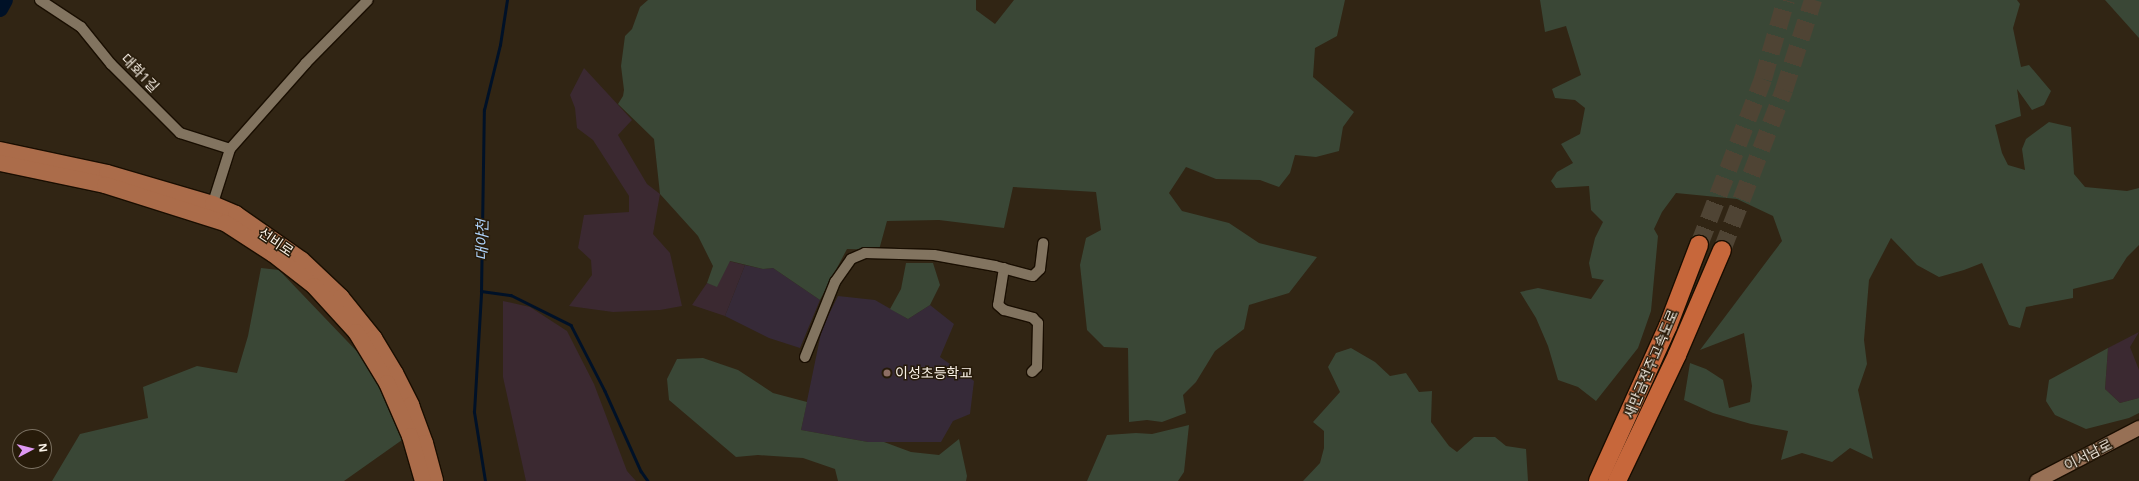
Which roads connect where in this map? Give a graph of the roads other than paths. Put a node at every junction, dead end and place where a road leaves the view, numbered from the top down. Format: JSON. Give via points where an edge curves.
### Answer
{"nodes":[{"id":1,"x":40,"y":0,"type":"edge"},
{"id":2,"x":368,"y":0,"type":"edge"},
{"id":3,"x":230,"y":149,"type":"junction"},
{"id":4,"x":0,"y":150,"type":"edge"},
{"id":5,"x":0,"y":163,"type":"edge"},
{"id":6,"x":210,"y":211,"type":"junction"},
{"id":7,"x":1043,"y":243,"type":"dead end"},
{"id":8,"x":1700,"y":245,"type":"tunnel mouth"},
{"id":9,"x":1722,"y":250,"type":"tunnel mouth"},
{"id":10,"x":1004,"y":268,"type":"junction"},
{"id":11,"x":805,"y":357,"type":"dead end"},
{"id":12,"x":1032,"y":372,"type":"dead end"},
{"id":13,"x":2139,"y":428,"type":"edge"},
{"id":14,"x":1626,"y":442,"type":"junction"},
{"id":15,"x":1616,"y":470,"type":"edge"},
{"id":16,"x":422,"y":481,"type":"edge"},
{"id":17,"x":435,"y":481,"type":"edge"},
{"id":18,"x":1598,"y":481,"type":"edge"},
{"id":19,"x":2037,"y":481,"type":"edge"}],
"edges":[{"from":1,"to":3,"type":"street","name":"대화1길","via":[[81,27],[111,64],[180,133]]},
{"from":2,"to":3,"type":"street","via":[[306,63]]},
{"from":3,"to":6,"type":"street"},
{"from":4,"to":6,"type":"main road","name":"선비로","via":[[107,173]]},
{"from":5,"to":6,"type":"main road","name":"선비로"},
{"from":6,"to":16,"type":"main road","name":"선비로","via":[[314,286],[356,332],[387,383],[410,436]]},
{"from":6,"to":17,"type":"main road","name":"선비로","via":[[236,214],[302,260],[360,319],[395,373],[411,405],[426,443]]},
{"from":7,"to":10,"type":"street","via":[[1040,269],[1033,276]]},
{"from":8,"to":14,"type":"highway","name":"새만금전주고속도로"},
{"from":9,"to":14,"type":"highway","name":"새만금전주고속도로","via":[[1677,355]]},
{"from":10,"to":11,"type":"street","via":[[934,254],[865,254],[851,259],[835,282]]},
{"from":10,"to":12,"type":"street","via":[[998,305],[1004,310],[1033,318],[1038,323],[1037,367]]},
{"from":13,"to":19,"type":"main road","name":"이서남로"},
{"from":14,"to":15,"type":"highway","name":"새만금전주고속도로"},
{"from":15,"to":18,"type":"highway","name":"새만금전주고속도로"}]}
